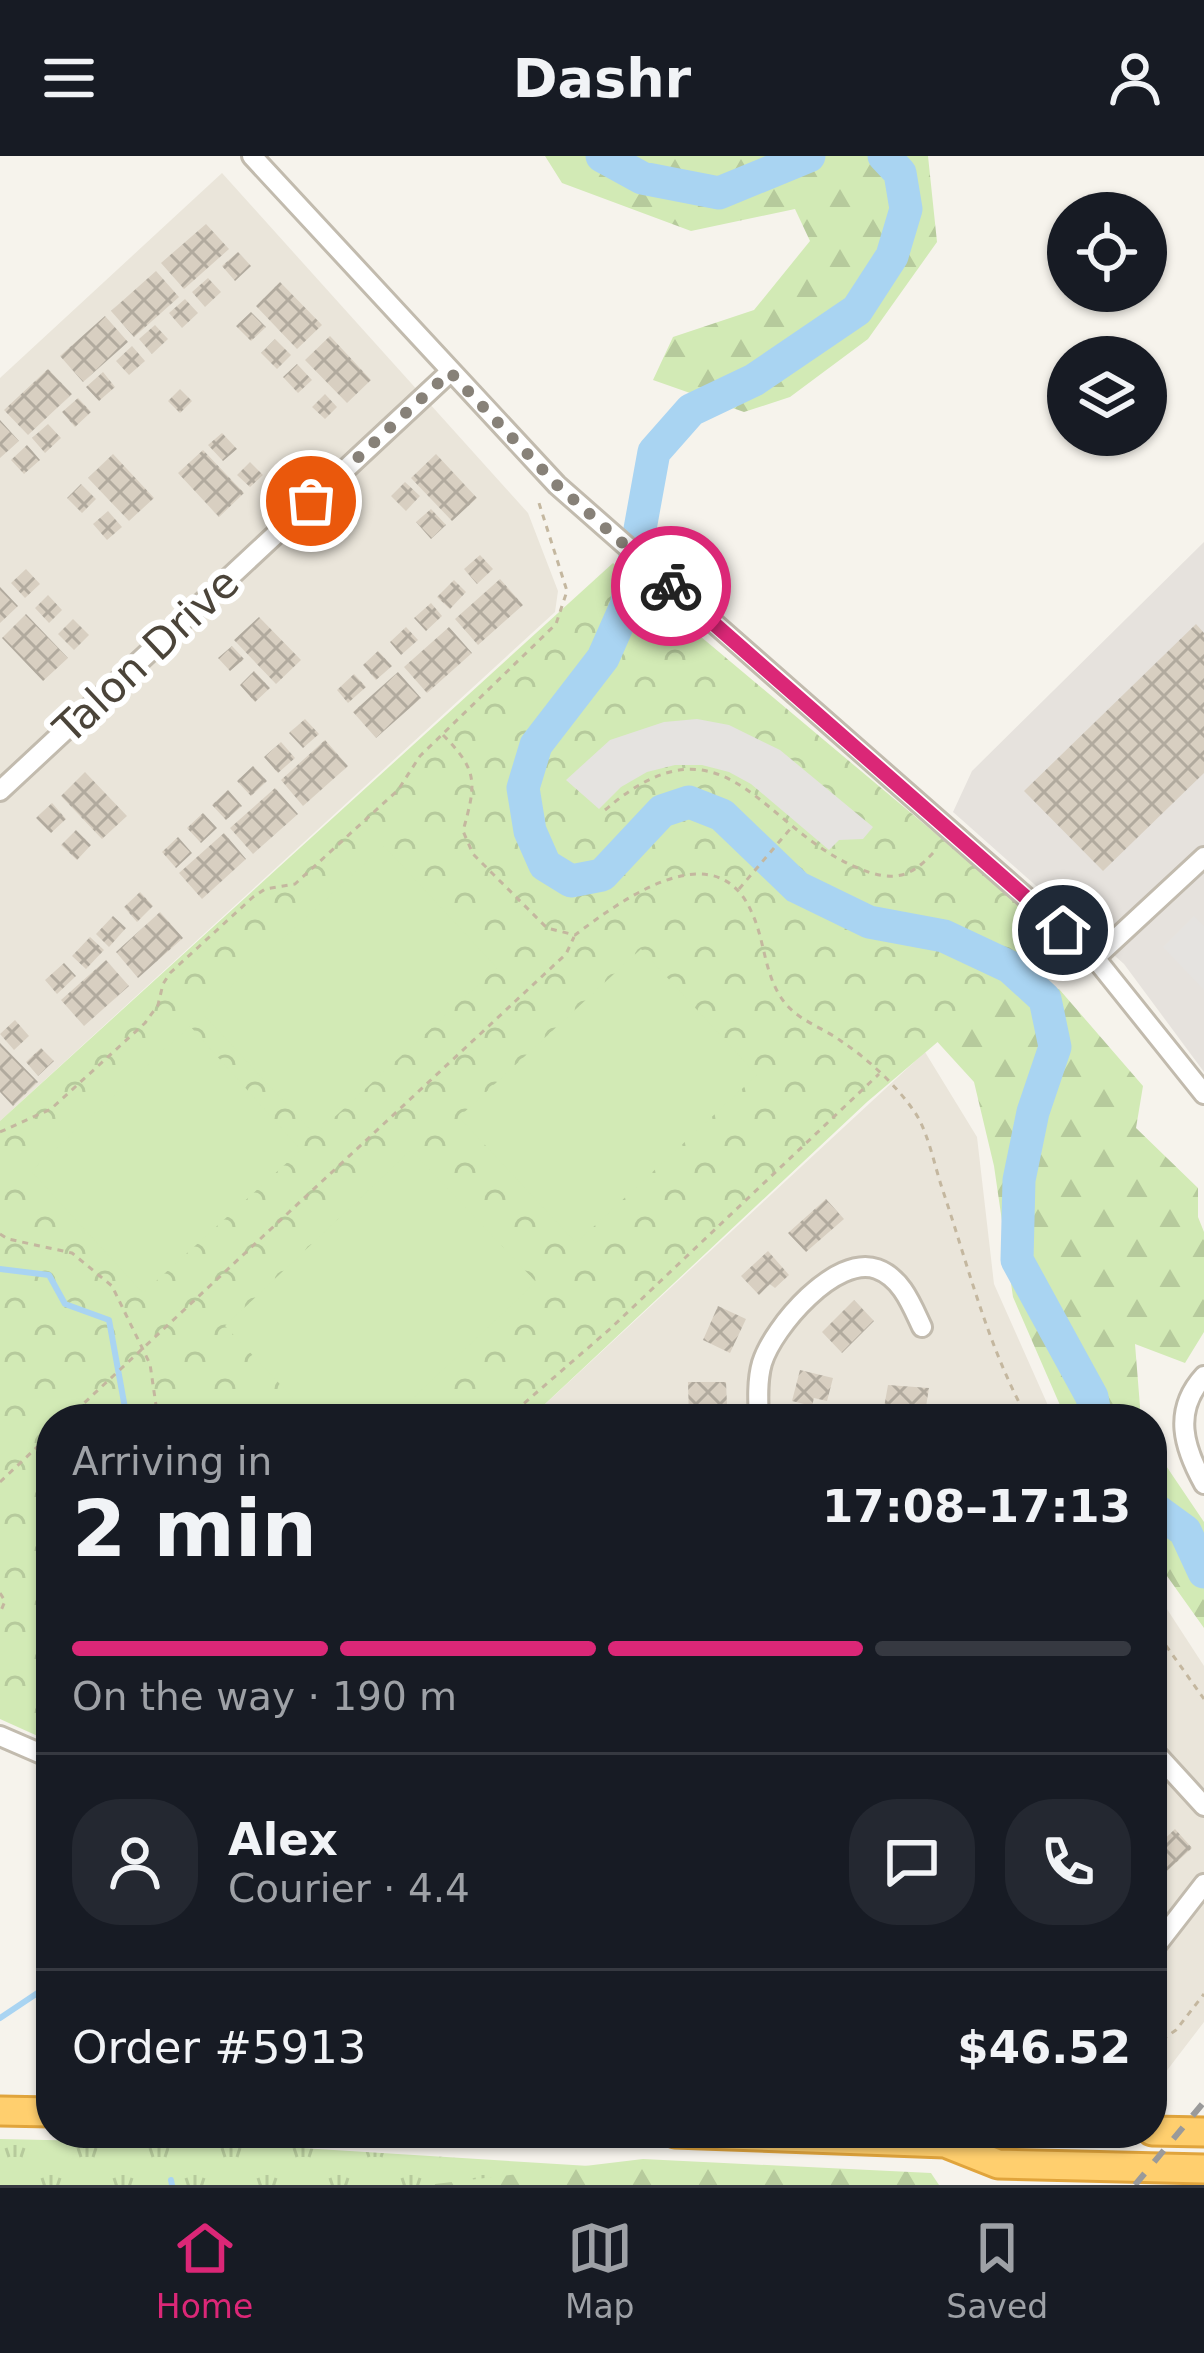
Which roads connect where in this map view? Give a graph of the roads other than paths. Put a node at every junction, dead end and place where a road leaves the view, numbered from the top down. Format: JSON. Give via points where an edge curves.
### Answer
{"nodes":[{"id":1,"x":252,"y":156,"type":"edge"},
{"id":2,"x":450,"y":372,"type":"junction"},
{"id":3,"x":0,"y":790,"type":"edge"},
{"id":4,"x":1204,"y":857,"type":"edge"},
{"id":5,"x":1095,"y":958,"type":"junction"},
{"id":6,"x":1204,"y":1094,"type":"edge"},
{"id":7,"x":922,"y":1327,"type":"dead end"},
{"id":8,"x":1204,"y":1376,"type":"edge"},
{"id":9,"x":760,"y":1404,"type":"edge"},
{"id":10,"x":1204,"y":1484,"type":"edge"},
{"id":11,"x":0,"y":1736,"type":"edge"},
{"id":12,"x":36,"y":1752,"type":"edge"},
{"id":13,"x":1167,"y":1765,"type":"edge"},
{"id":14,"x":1204,"y":1806,"type":"edge"},
{"id":15,"x":1204,"y":1885,"type":"edge"},
{"id":16,"x":1167,"y":1932,"type":"edge"},
{"id":17,"x":0,"y":2111,"type":"edge"},
{"id":18,"x":36,"y":2112,"type":"edge"},
{"id":19,"x":1167,"y":2131,"type":"edge"},
{"id":20,"x":1204,"y":2132,"type":"edge"},
{"id":21,"x":956,"y":2148,"type":"edge"},
{"id":22,"x":1204,"y":2169,"type":"edge"}],
"edges":[{"from":1,"to":2,"type":"street"},
{"from":2,"to":3,"type":"street","name":"Talon Drive"},
{"from":2,"to":5,"type":"street","via":[[557,485]]},
{"from":4,"to":5,"type":"street"},
{"from":5,"to":6,"type":"street"},
{"from":7,"to":9,"type":"street","via":[[903,1288],[878,1269],[851,1267],[777,1330],[761,1364]]},
{"from":8,"to":10,"type":"street","via":[[1184,1416],[1186,1451]]},
{"from":11,"to":12,"type":"street"},
{"from":13,"to":14,"type":"street"},
{"from":15,"to":16,"type":"street"},
{"from":17,"to":18,"type":"highway"},
{"from":19,"to":20,"type":"highway"},
{"from":21,"to":22,"type":"highway","via":[[998,2164]]}]}
